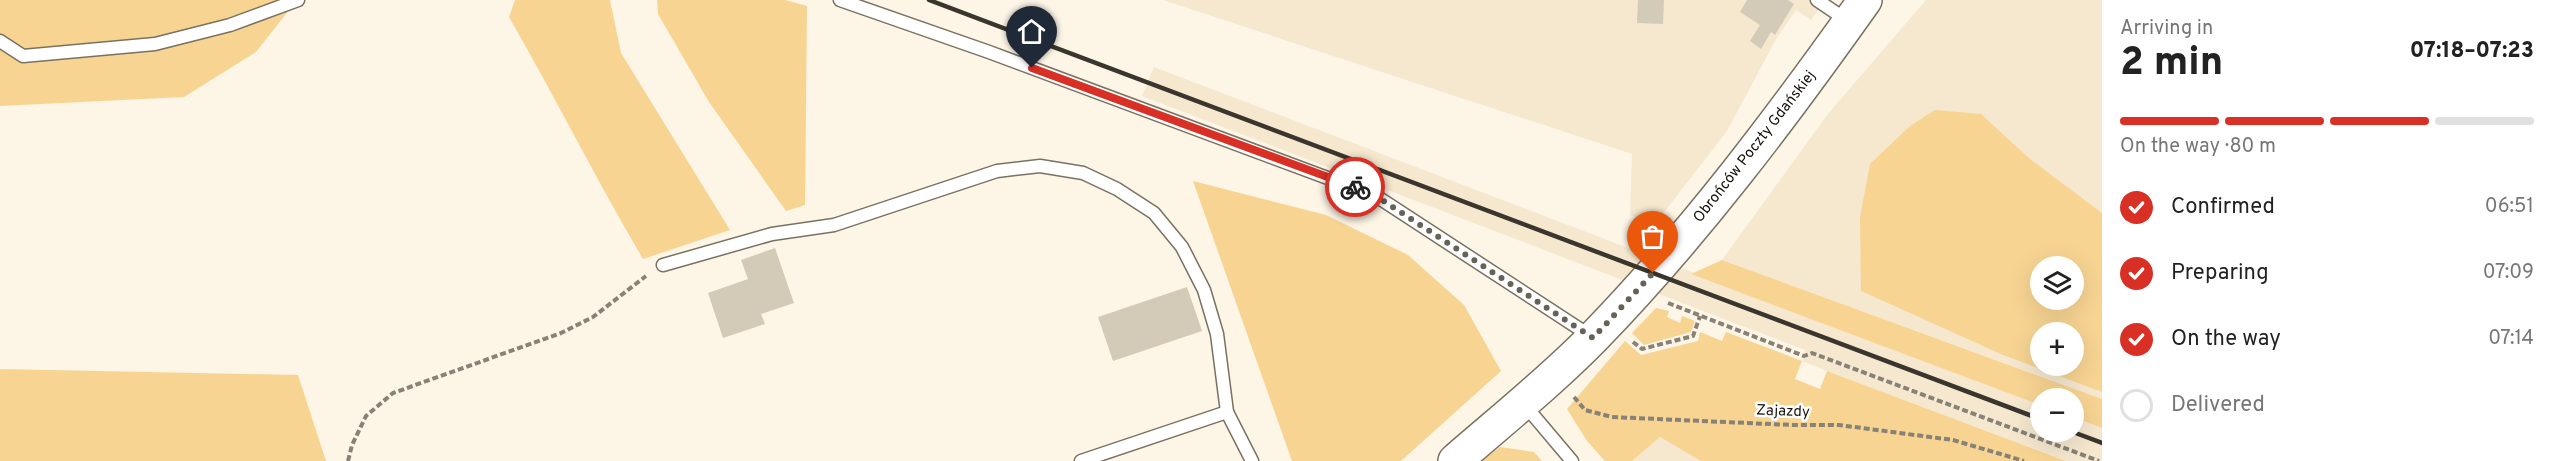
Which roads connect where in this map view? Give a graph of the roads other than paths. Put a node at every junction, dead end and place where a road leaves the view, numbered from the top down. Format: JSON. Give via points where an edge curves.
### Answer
{"nodes":[{"id":1,"x":298,"y":0,"type":"edge"},
{"id":2,"x":840,"y":0,"type":"edge"},
{"id":3,"x":1816,"y":0,"type":"edge"},
{"id":4,"x":1857,"y":11,"type":"edge"},
{"id":5,"x":0,"y":41,"type":"edge"},
{"id":6,"x":663,"y":265,"type":"road end"},
{"id":7,"x":1593,"y":338,"type":"junction"},
{"id":8,"x":1523,"y":402,"type":"junction"},
{"id":9,"x":1227,"y":412,"type":"junction"},
{"id":10,"x":1081,"y":461,"type":"edge"},
{"id":11,"x":1252,"y":461,"type":"edge"},
{"id":12,"x":1455,"y":461,"type":"edge"},
{"id":13,"x":1572,"y":461,"type":"edge"}],
"edges":[{"from":1,"to":5,"type":"lane","via":[[230,25],[155,44],[23,56]]},
{"from":2,"to":7,"type":"lane","via":[[1376,196]]},
{"from":3,"to":4,"type":"lane"},
{"from":4,"to":7,"type":"main road","name":"Obrońców Poczty Gdańskiej","via":[[1739,171]]},
{"from":6,"to":9,"type":"lane","via":[[772,234],[834,225],[997,171],[1040,166],[1083,173],[1154,213],[1182,247],[1204,290],[1217,334]]},
{"from":7,"to":8,"type":"main road","name":"Obrońców Poczty Gdańskiej"},
{"from":8,"to":12,"type":"main road","name":"Obrońców Poczty Gdańskiej"},
{"from":8,"to":13,"type":"lane"},
{"from":9,"to":10,"type":"lane"},
{"from":9,"to":11,"type":"lane"}]}
